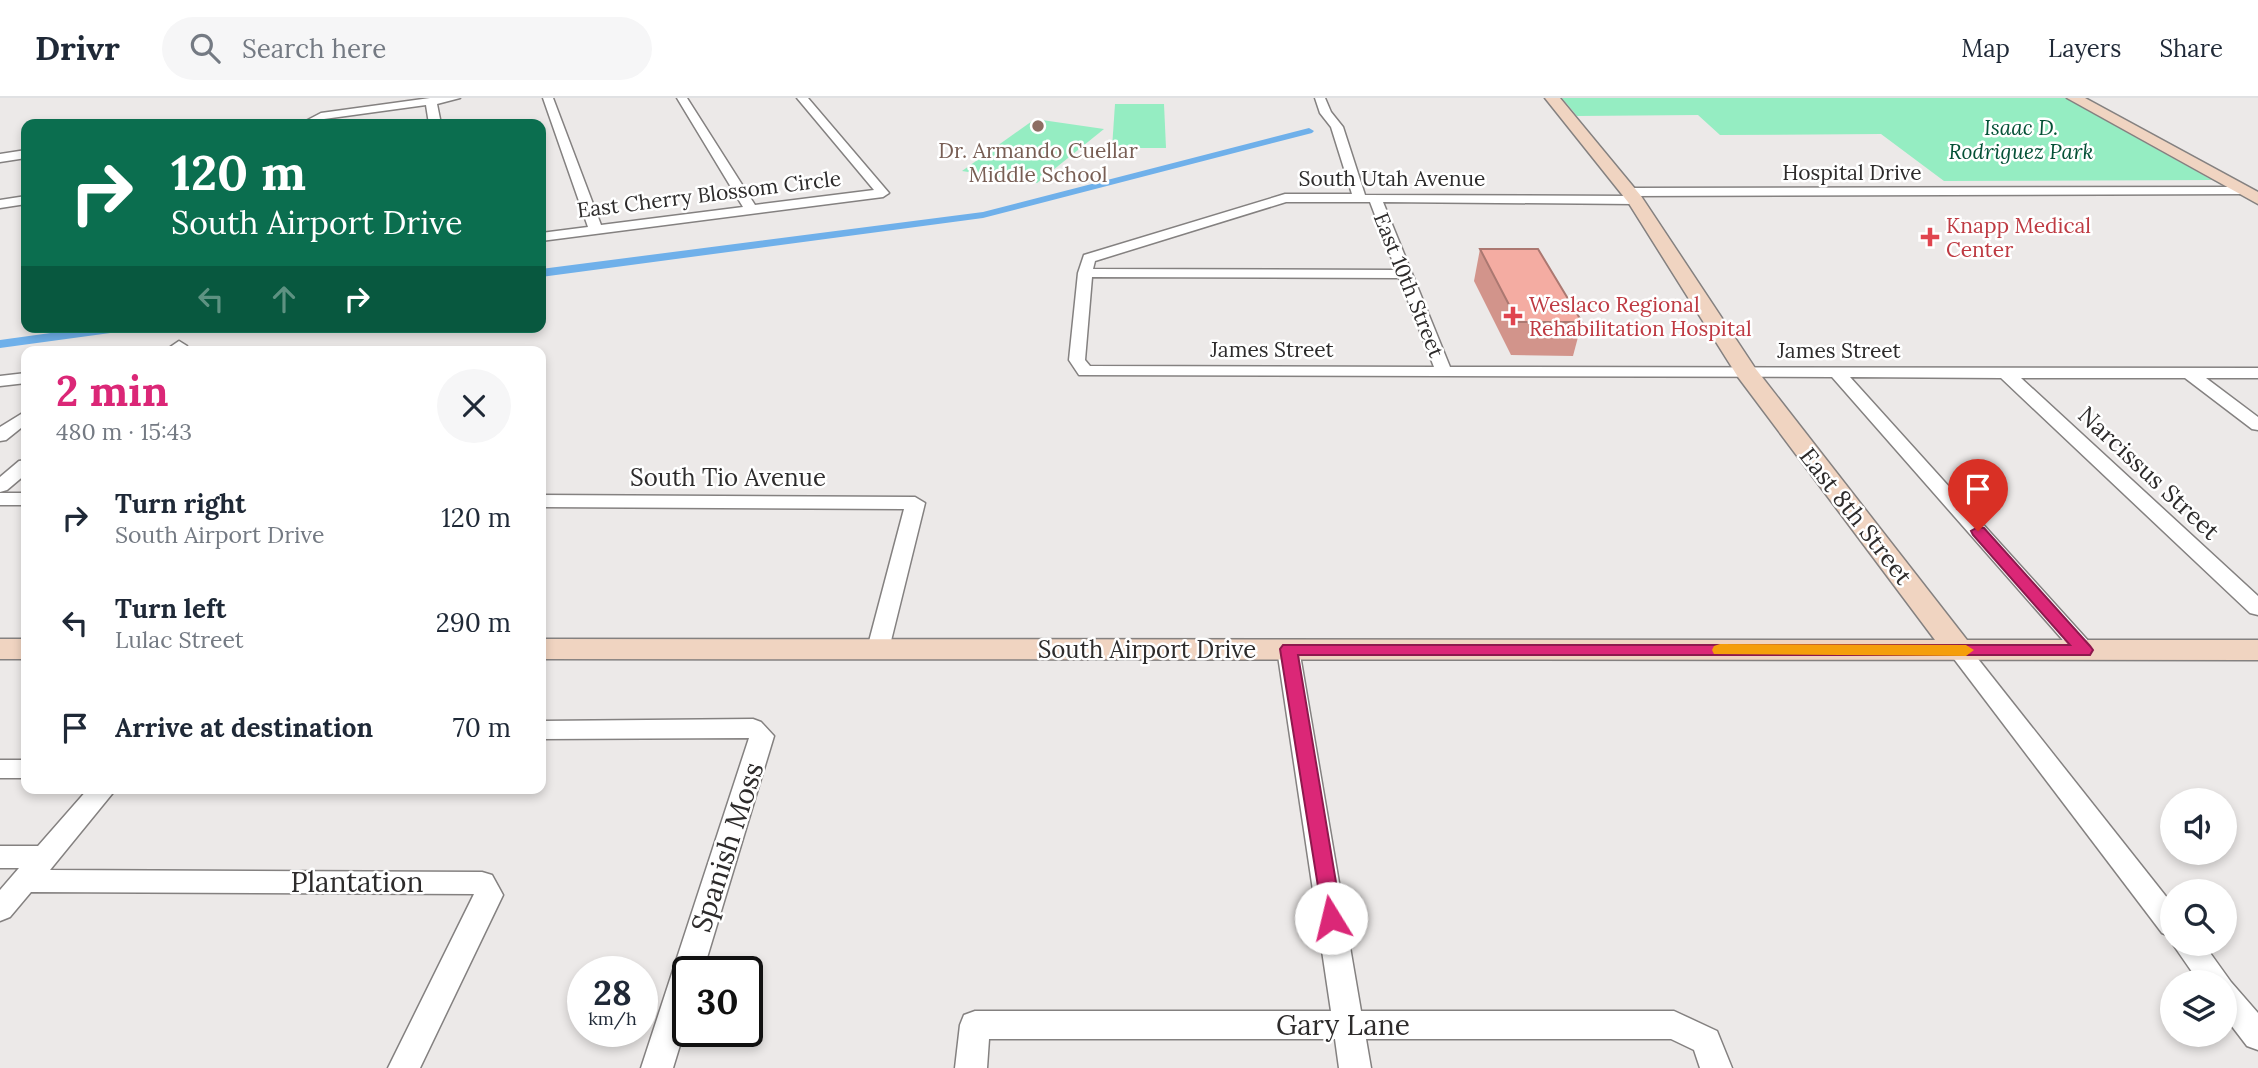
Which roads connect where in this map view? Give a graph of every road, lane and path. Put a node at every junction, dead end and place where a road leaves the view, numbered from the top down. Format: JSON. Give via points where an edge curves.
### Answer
{"nodes":[{"id":1,"x":455,"y":98,"type":"edge"},
{"id":2,"x":548,"y":98,"type":"edge"},
{"id":3,"x":682,"y":98,"type":"edge"},
{"id":4,"x":802,"y":98,"type":"edge"},
{"id":5,"x":1320,"y":98,"type":"edge"},
{"id":6,"x":1552,"y":98,"type":"edge"},
{"id":7,"x":2074,"y":98,"type":"edge"},
{"id":8,"x":431,"y":101,"type":"junction"},
{"id":9,"x":315,"y":119,"type":"edge"},
{"id":10,"x":434,"y":119,"type":"edge"},
{"id":11,"x":21,"y":155,"type":"edge"},
{"id":12,"x":0,"y":158,"type":"edge"},
{"id":13,"x":2235,"y":187,"type":"junction"},
{"id":14,"x":1629,"y":192,"type":"junction"},
{"id":15,"x":1367,"y":198,"type":"junction"},
{"id":16,"x":2258,"y":200,"type":"edge"},
{"id":17,"x":21,"y":201,"type":"edge"},
{"id":18,"x":0,"y":204,"type":"edge"},
{"id":19,"x":752,"y":211,"type":"junction"},
{"id":20,"x":596,"y":230,"type":"junction"},
{"id":21,"x":546,"y":236,"type":"edge"},
{"id":22,"x":1085,"y":273,"type":"junction"},
{"id":23,"x":1406,"y":274,"type":"junction"},
{"id":24,"x":1444,"y":372,"type":"junction"},
{"id":25,"x":1746,"y":372,"type":"junction"},
{"id":26,"x":1838,"y":373,"type":"junction"},
{"id":27,"x":2006,"y":373,"type":"junction"},
{"id":28,"x":2189,"y":373,"type":"junction"},
{"id":29,"x":2258,"y":373,"type":"edge"},
{"id":30,"x":21,"y":379,"type":"edge"},
{"id":31,"x":0,"y":382,"type":"edge"},
{"id":32,"x":21,"y":420,"type":"edge"},
{"id":33,"x":2258,"y":425,"type":"edge"},
{"id":34,"x":0,"y":436,"type":"edge"},
{"id":35,"x":21,"y":469,"type":"edge"},
{"id":36,"x":0,"y":486,"type":"edge"},
{"id":37,"x":0,"y":499,"type":"edge"},
{"id":38,"x":21,"y":499,"type":"edge"},
{"id":39,"x":546,"y":501,"type":"edge"},
{"id":40,"x":2258,"y":608,"type":"edge"},
{"id":41,"x":0,"y":649,"type":"edge"},
{"id":42,"x":21,"y":649,"type":"edge"},
{"id":43,"x":546,"y":649,"type":"edge"},
{"id":44,"x":878,"y":649,"type":"junction"},
{"id":45,"x":1289,"y":649,"type":"junction"},
{"id":46,"x":1959,"y":650,"type":"junction"},
{"id":47,"x":2084,"y":650,"type":"junction"},
{"id":48,"x":2258,"y":650,"type":"edge"},
{"id":49,"x":546,"y":730,"type":"edge"},
{"id":50,"x":0,"y":769,"type":"edge"},
{"id":51,"x":21,"y":769,"type":"edge"},
{"id":52,"x":99,"y":794,"type":"edge"},
{"id":53,"x":0,"y":857,"type":"edge"},
{"id":54,"x":45,"y":857,"type":"junction"},
{"id":55,"x":24,"y":881,"type":"junction"},
{"id":56,"x":0,"y":909,"type":"edge"},
{"id":57,"x":2160,"y":910,"type":"edge"},
{"id":58,"x":693,"y":956,"type":"edge"},
{"id":59,"x":2196,"y":956,"type":"edge"},
{"id":60,"x":2207,"y":970,"type":"edge"},
{"id":61,"x":2237,"y":1009,"type":"edge"},
{"id":62,"x":672,"y":1022,"type":"edge"},
{"id":63,"x":1348,"y":1025,"type":"junction"},
{"id":64,"x":2258,"y":1036,"type":"edge"},
{"id":65,"x":1711,"y":1055,"type":"edge"},
{"id":66,"x":404,"y":1068,"type":"edge"},
{"id":67,"x":657,"y":1068,"type":"edge"},
{"id":68,"x":971,"y":1068,"type":"edge"},
{"id":69,"x":1355,"y":1068,"type":"edge"}],
"edges":[{"from":1,"to":8,"type":"street"},
{"from":2,"to":20,"type":"street"},
{"from":3,"to":19,"type":"street"},
{"from":4,"to":19,"type":"street","name":"East Cherry Blossom Circle","via":[[883,193]]},
{"from":5,"to":15,"type":"street","name":"East 10th Street"},
{"from":6,"to":14,"type":"street","name":"East 8th Street"},
{"from":7,"to":13,"type":"street"},
{"from":8,"to":9,"type":"street"},
{"from":8,"to":10,"type":"street"},
{"from":11,"to":12,"type":"street"},
{"from":13,"to":14,"type":"street","name":"Hospital Drive"},
{"from":13,"to":16,"type":"street"},
{"from":14,"to":15,"type":"street","name":"South Utah Avenue"},
{"from":14,"to":25,"type":"street","name":"East 8th Street"},
{"from":15,"to":22,"type":"street","name":"South Utah Avenue","via":[[1284,198],[1089,258]]},
{"from":15,"to":23,"type":"street","name":"East 10th Street"},
{"from":17,"to":18,"type":"street"},
{"from":19,"to":20,"type":"street","name":"East Cherry Blossom Circle"},
{"from":20,"to":21,"type":"street","name":"East Cherry Blossom Circle"},
{"from":22,"to":23,"type":"street"},
{"from":22,"to":24,"type":"street","name":"James Street","via":[[1077,360],[1085,371]]},
{"from":23,"to":24,"type":"street","name":"East 10th Street"},
{"from":24,"to":25,"type":"street","name":"James Street"},
{"from":25,"to":26,"type":"street","name":"James Street"},
{"from":25,"to":46,"type":"street","name":"East 8th Street"},
{"from":26,"to":27,"type":"street","name":"James Street"},
{"from":26,"to":47,"type":"street"},
{"from":27,"to":28,"type":"street","name":"James Street"},
{"from":27,"to":40,"type":"street","name":"Narcissus Street"},
{"from":28,"to":29,"type":"street","name":"James Street"},
{"from":28,"to":33,"type":"street"},
{"from":30,"to":31,"type":"street"},
{"from":32,"to":34,"type":"street"},
{"from":35,"to":36,"type":"street"},
{"from":37,"to":38,"type":"street"},
{"from":39,"to":44,"type":"street","name":"South Tio Avenue","via":[[915,503]]},
{"from":41,"to":42,"type":"street"},
{"from":43,"to":44,"type":"street","name":"South Airport Drive"},
{"from":44,"to":45,"type":"street","name":"South Airport Drive"},
{"from":45,"to":46,"type":"street","name":"South Airport Drive"},
{"from":45,"to":63,"type":"street"},
{"from":46,"to":47,"type":"street","name":"South Airport Drive"},
{"from":46,"to":57,"type":"street","name":"East 8th Street"},
{"from":47,"to":48,"type":"street","name":"South Airport Drive"},
{"from":49,"to":58,"type":"street","name":"Spanish Moss","via":[[752,728],[762,736]]},
{"from":50,"to":51,"type":"street"},
{"from":52,"to":54,"type":"street"},
{"from":53,"to":54,"type":"street"},
{"from":54,"to":55,"type":"street"},
{"from":55,"to":56,"type":"street"},
{"from":55,"to":66,"type":"street","name":"Plantation","via":[[482,883],[489,895]]},
{"from":59,"to":60,"type":"street"},
{"from":61,"to":64,"type":"street"},
{"from":62,"to":67,"type":"street","name":"Spanish Moss"},
{"from":63,"to":65,"type":"street","name":"Gary Lane","via":[[1674,1025]]},
{"from":63,"to":68,"type":"street","name":"Gary Lane","via":[[975,1025]]},
{"from":63,"to":69,"type":"street"}]}
